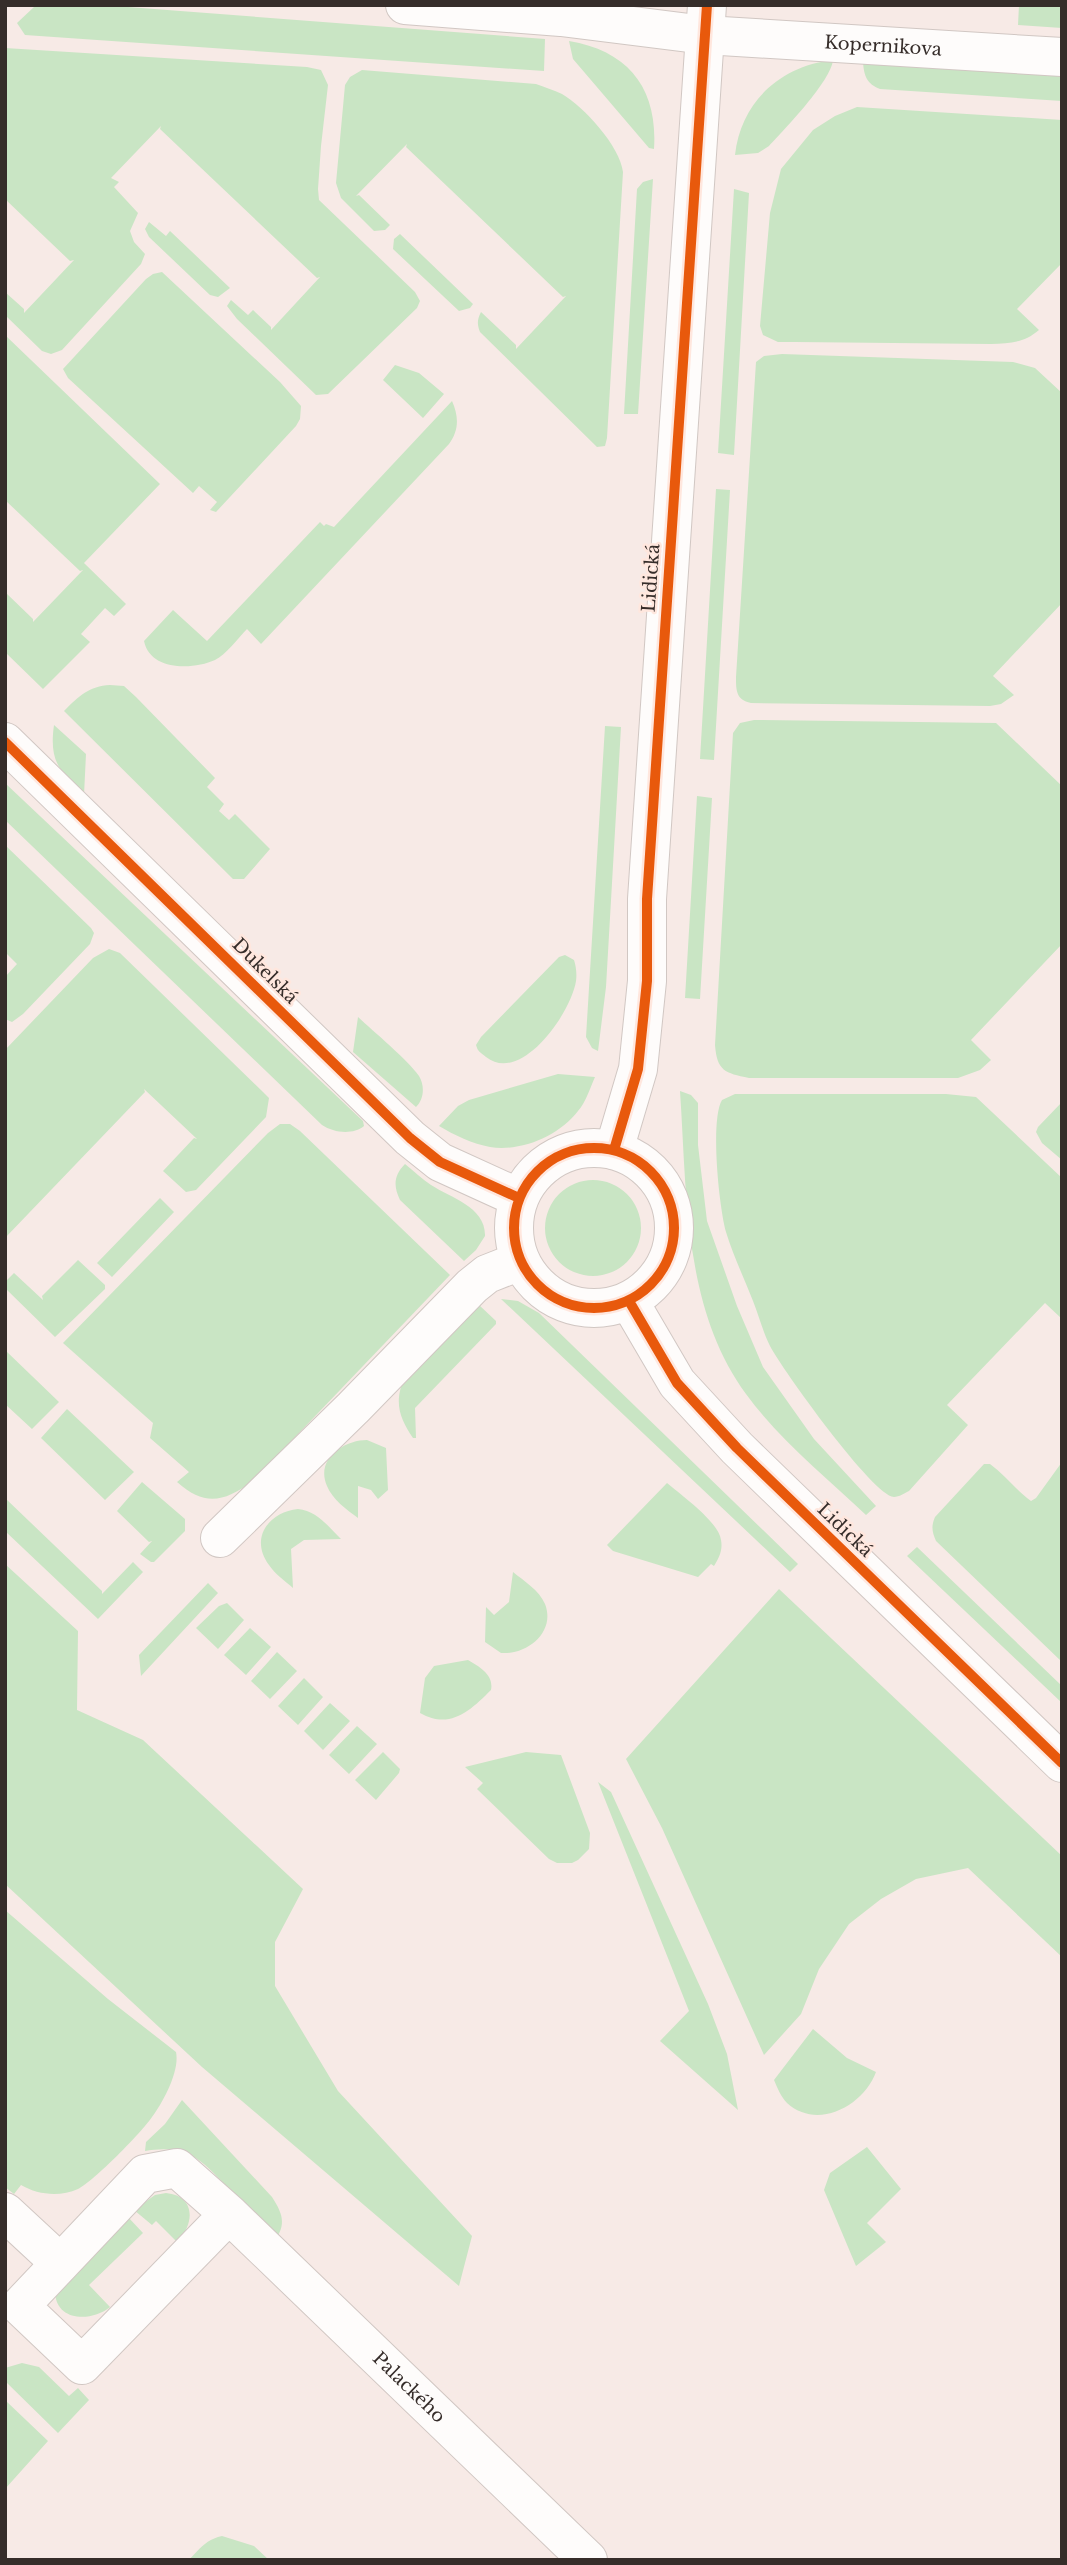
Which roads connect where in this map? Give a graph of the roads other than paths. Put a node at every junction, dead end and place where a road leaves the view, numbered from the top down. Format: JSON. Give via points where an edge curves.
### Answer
{"nodes":[{"id":1,"x":405,"y":5,"type":"edge"},
{"id":2,"x":706,"y":20,"type":"edge"},
{"id":3,"x":1062,"y":57,"type":"edge"},
{"id":4,"x":5,"y":742,"type":"edge"},
{"id":5,"x":614,"y":1150,"type":"junction"},
{"id":6,"x":519,"y":1198,"type":"junction"},
{"id":7,"x":520,"y":1261,"type":"junction"},
{"id":8,"x":629,"y":1301,"type":"junction"},
{"id":9,"x":220,"y":1538,"type":"dead end"},
{"id":10,"x":1062,"y":1763,"type":"edge"},
{"id":11,"x":5,"y":2212,"type":"edge"},
{"id":12,"x":229,"y":2214,"type":"junction"},
{"id":13,"x":60,"y":2263,"type":"junction"},
{"id":14,"x":13,"y":2314,"type":"edge"},
{"id":15,"x":588,"y":2560,"type":"edge"}],
"edges":[{"from":1,"to":2,"type":"street","name":"Kopernikova","via":[[561,18]]},
{"from":2,"to":3,"type":"street","name":"Kopernikova"},
{"from":2,"to":5,"type":"street","name":"Lidická","via":[[648,899],[647,981],[638,1069]]},
{"from":4,"to":6,"type":"street","name":"Dukelská","via":[[410,1138],[440,1162]]},
{"from":5,"to":6,"type":"street","via":[[591,1147],[548,1162]]},
{"from":5,"to":8,"type":"street","via":[[640,1162],[660,1181],[672,1207],[675,1234],[668,1262],[652,1285]]},
{"from":6,"to":7,"type":"street","via":[[513,1240]]},
{"from":7,"to":8,"type":"street","via":[[533,1282],[554,1299],[578,1308],[604,1309]]},
{"from":7,"to":9,"type":"street","via":[[487,1274],[472,1286]]},
{"from":8,"to":10,"type":"street","name":"Lidická","via":[[677,1383],[737,1448]]},
{"from":11,"to":13,"type":"street"},
{"from":12,"to":13,"type":"street","name":"Palackého","via":[[177,2168],[145,2174]]},
{"from":12,"to":14,"type":"street","via":[[82,2365]]},
{"from":12,"to":15,"type":"street","name":"Palackého"},
{"from":13,"to":14,"type":"street"}]}
